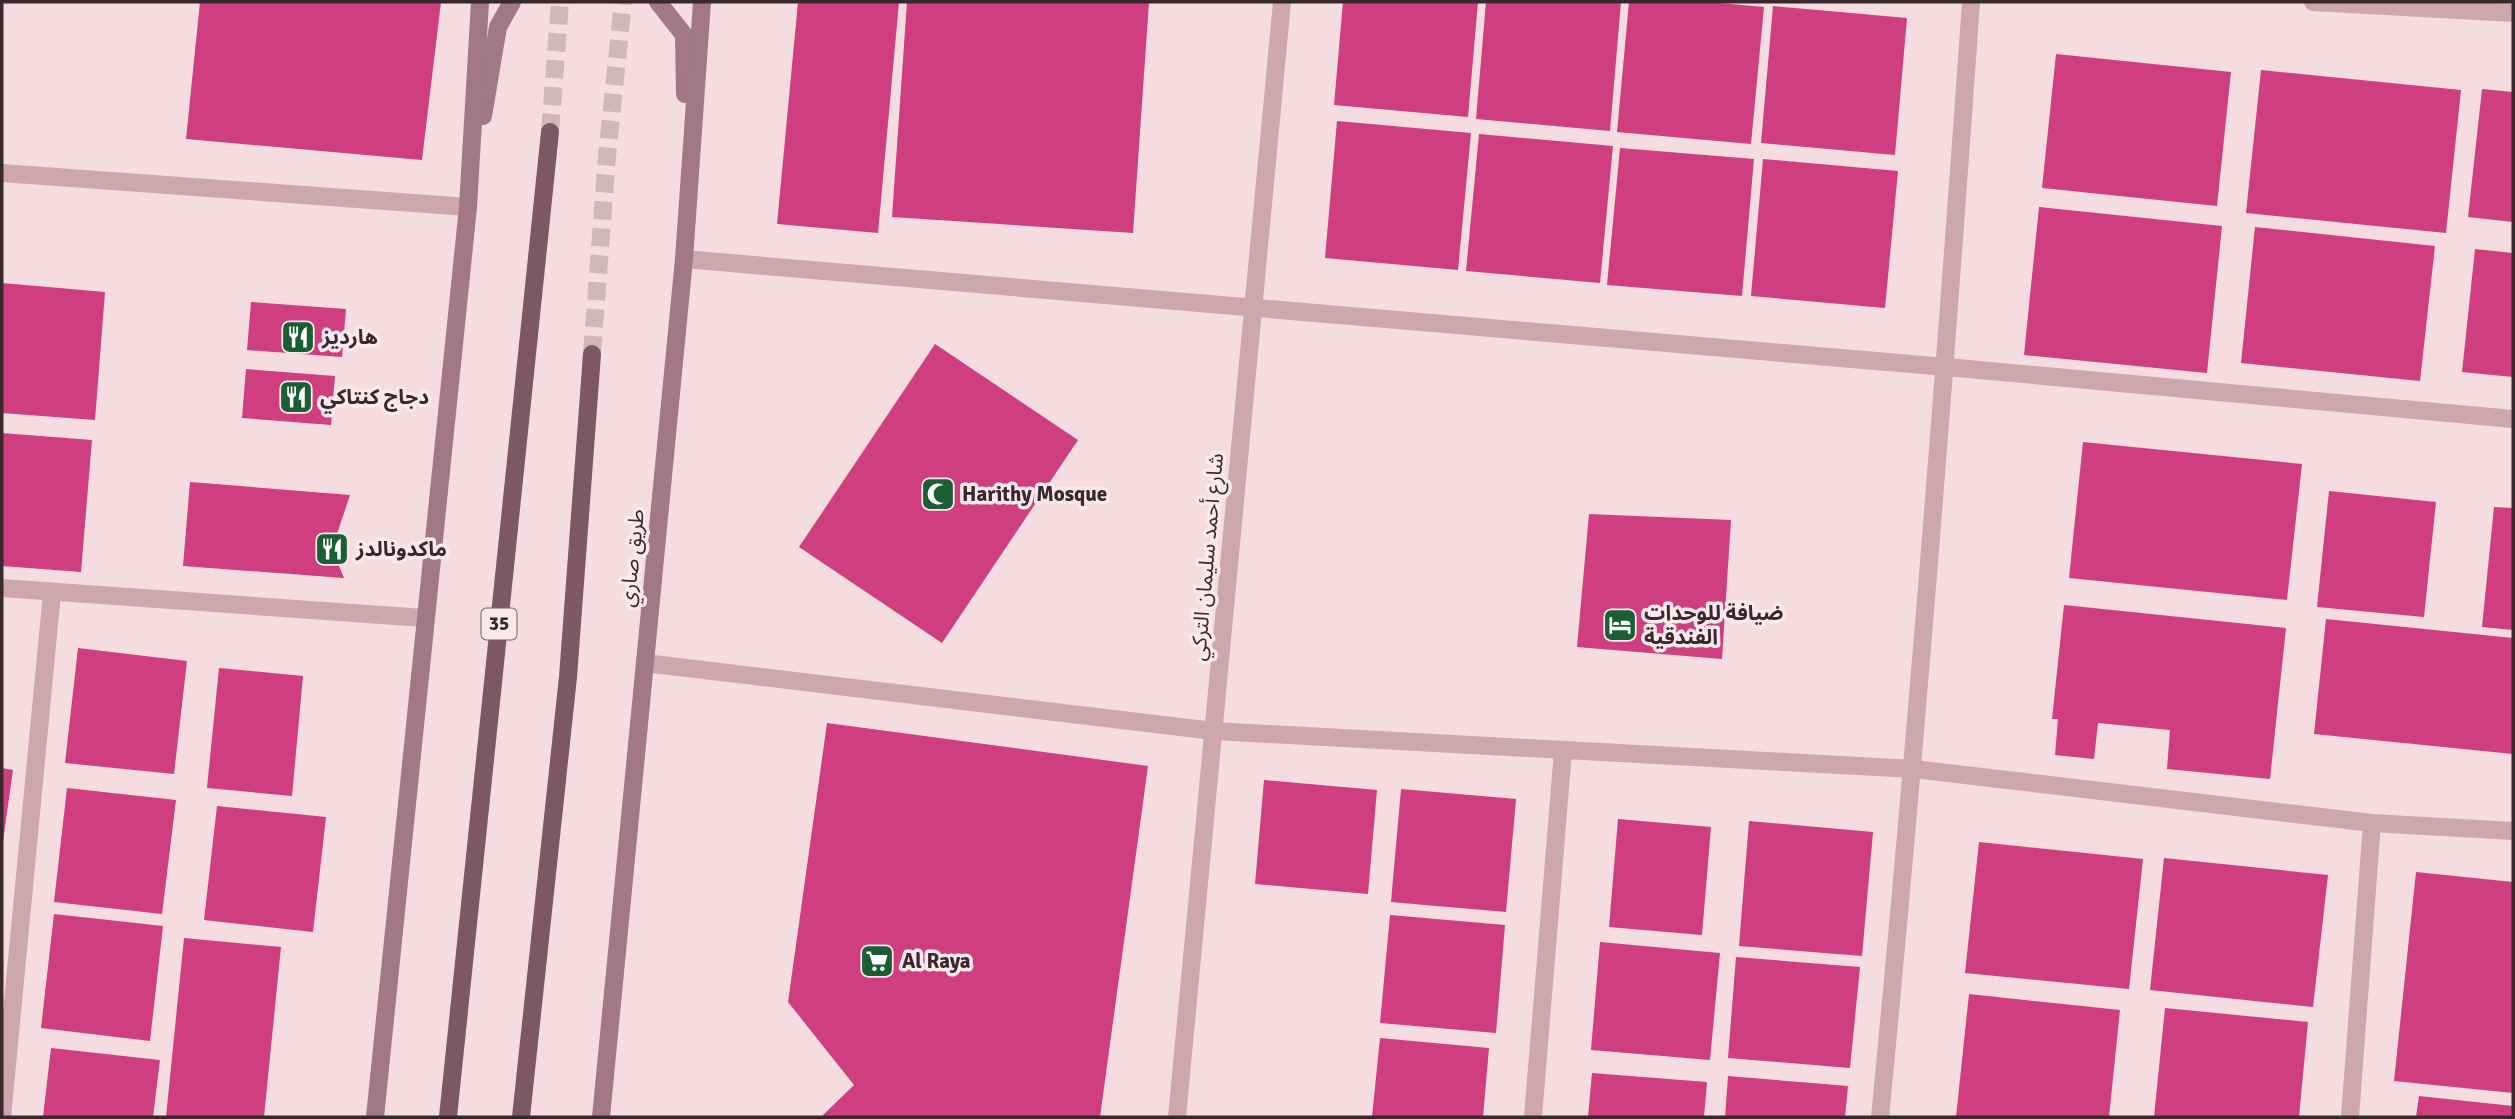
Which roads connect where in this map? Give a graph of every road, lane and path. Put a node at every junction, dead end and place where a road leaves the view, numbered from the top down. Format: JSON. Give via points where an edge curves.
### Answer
{"nodes":[{"id":1,"x":480,"y":2,"type":"edge"},
{"id":2,"x":513,"y":2,"type":"edge"},
{"id":3,"x":658,"y":2,"type":"edge"},
{"id":4,"x":702,"y":2,"type":"edge"},
{"id":5,"x":1282,"y":2,"type":"edge"},
{"id":6,"x":1971,"y":2,"type":"edge"},
{"id":7,"x":2313,"y":2,"type":"edge"},
{"id":8,"x":2513,"y":13,"type":"edge"},
{"id":9,"x":550,"y":132,"type":"tunnel mouth"},
{"id":10,"x":2,"y":173,"type":"edge"},
{"id":11,"x":688,"y":196,"type":"junction"},
{"id":12,"x":468,"y":207,"type":"junction"},
{"id":13,"x":684,"y":259,"type":"junction"},
{"id":14,"x":1252,"y":309,"type":"junction"},
{"id":15,"x":592,"y":354,"type":"tunnel mouth"},
{"id":16,"x":1945,"y":367,"type":"junction"},
{"id":17,"x":2513,"y":419,"type":"edge"},
{"id":18,"x":2,"y":588,"type":"edge"},
{"id":19,"x":52,"y":593,"type":"junction"},
{"id":20,"x":424,"y":618,"type":"junction"},
{"id":21,"x":645,"y":663,"type":"junction"},
{"id":22,"x":1213,"y":732,"type":"junction"},
{"id":23,"x":1563,"y":751,"type":"junction"},
{"id":24,"x":1914,"y":769,"type":"junction"},
{"id":25,"x":2372,"y":823,"type":"junction"},
{"id":26,"x":2513,"y":831,"type":"edge"},
{"id":27,"x":2,"y":1117,"type":"edge"},
{"id":28,"x":374,"y":1117,"type":"edge"},
{"id":29,"x":448,"y":1117,"type":"edge"},
{"id":30,"x":521,"y":1117,"type":"edge"},
{"id":31,"x":601,"y":1117,"type":"edge"},
{"id":32,"x":1177,"y":1117,"type":"edge"},
{"id":33,"x":1533,"y":1117,"type":"edge"},
{"id":34,"x":1880,"y":1117,"type":"edge"},
{"id":35,"x":2350,"y":1117,"type":"edge"}],
"edges":[{"from":1,"to":12,"type":"main road"},
{"from":2,"to":12,"type":"main road","via":[[498,27]]},
{"from":3,"to":11,"type":"main road","via":[[684,35]]},
{"from":4,"to":11,"type":"main road","name":"طريق صاري"},
{"from":5,"to":14,"type":"street","name":"شارع أحمد سليمان التركي"},
{"from":6,"to":16,"type":"street"},
{"from":7,"to":8,"type":"street"},
{"from":9,"to":29,"type":"main road","number":"35"},
{"from":10,"to":12,"type":"street"},
{"from":11,"to":13,"type":"main road","name":"طريق صاري"},
{"from":12,"to":20,"type":"main road"},
{"from":13,"to":14,"type":"street"},
{"from":13,"to":21,"type":"main road","name":"طريق صاري"},
{"from":14,"to":16,"type":"street"},
{"from":14,"to":22,"type":"street","name":"شارع أحمد سليمان التركي"},
{"from":15,"to":30,"type":"main road","via":[[568,677]]},
{"from":16,"to":17,"type":"street"},
{"from":16,"to":24,"type":"street"},
{"from":18,"to":19,"type":"street"},
{"from":19,"to":20,"type":"street"},
{"from":19,"to":27,"type":"street"},
{"from":20,"to":28,"type":"main road"},
{"from":21,"to":22,"type":"street"},
{"from":21,"to":31,"type":"main road","name":"طريق صاري"},
{"from":22,"to":23,"type":"street"},
{"from":22,"to":32,"type":"street","name":"شارع أحمد سليمان التركي"},
{"from":23,"to":24,"type":"street"},
{"from":23,"to":33,"type":"street"},
{"from":24,"to":25,"type":"street"},
{"from":24,"to":34,"type":"street"},
{"from":25,"to":26,"type":"street"},
{"from":25,"to":35,"type":"street"}]}
